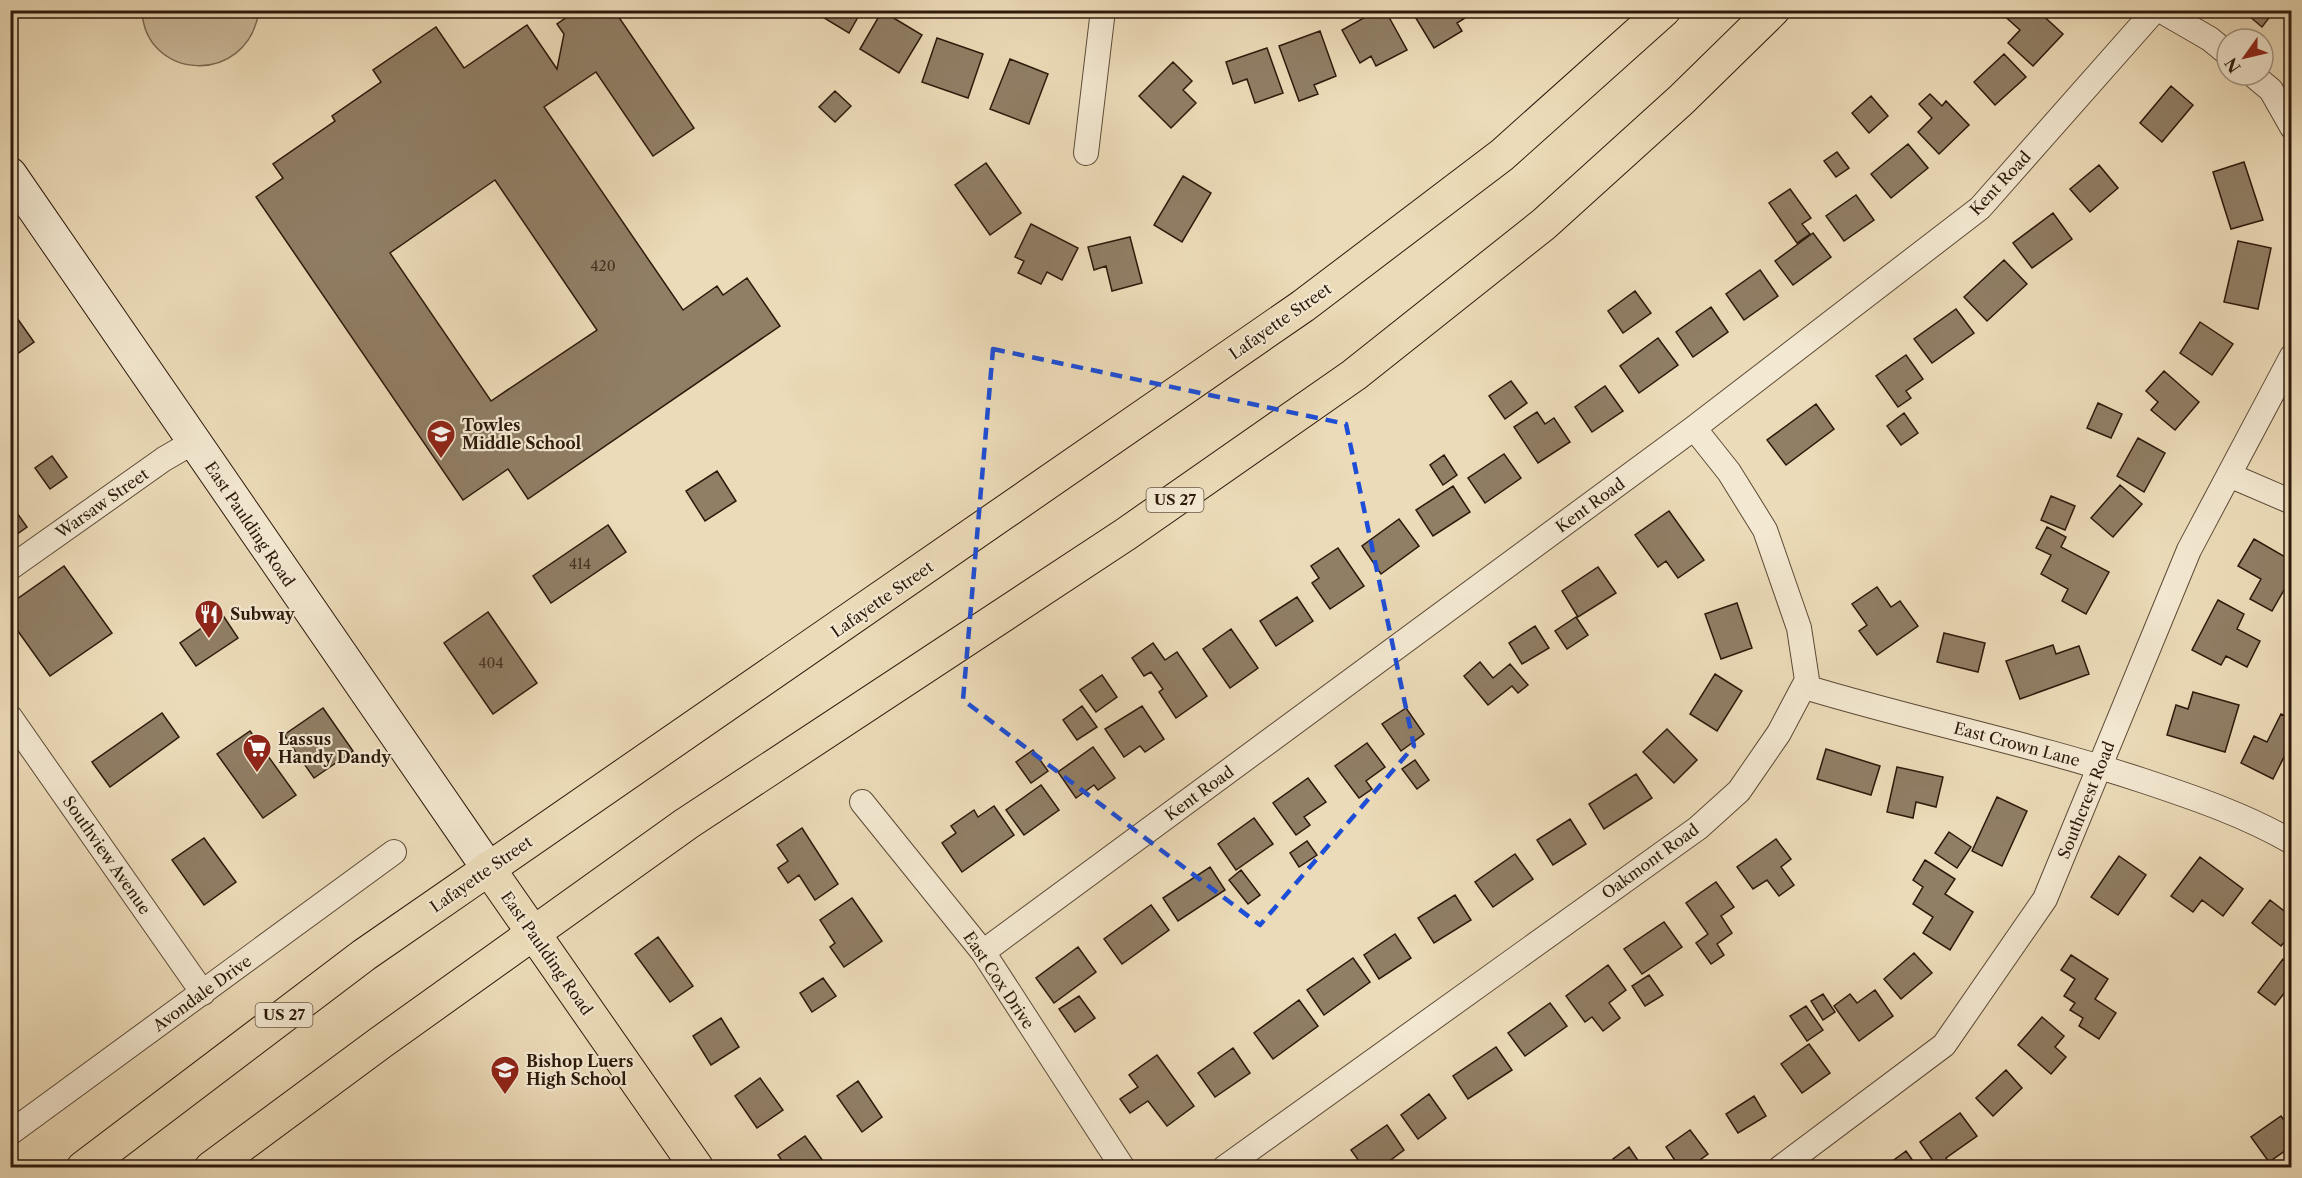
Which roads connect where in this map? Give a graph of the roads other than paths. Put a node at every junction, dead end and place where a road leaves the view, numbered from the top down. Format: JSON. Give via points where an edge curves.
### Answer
{"nodes":[{"id":1,"x":1103,"y":10,"type":"edge"},
{"id":2,"x":1664,"y":10,"type":"edge"},
{"id":3,"x":1773,"y":10,"type":"edge"},
{"id":4,"x":2155,"y":10,"type":"edge"},
{"id":5,"x":2160,"y":10,"type":"edge"},
{"id":6,"x":2215,"y":43,"type":"edge"},
{"id":7,"x":2267,"y":87,"type":"edge"},
{"id":8,"x":2292,"y":128,"type":"edge"},
{"id":9,"x":1086,"y":153,"type":"dead end"},
{"id":10,"x":10,"y":174,"type":"edge"},
{"id":11,"x":2292,"y":356,"type":"edge"},
{"id":12,"x":1694,"y":428,"type":"junction"},
{"id":13,"x":195,"y":441,"type":"junction"},
{"id":14,"x":2229,"y":475,"type":"junction"},
{"id":15,"x":2292,"y":502,"type":"edge"},
{"id":16,"x":10,"y":568,"type":"edge"},
{"id":17,"x":1805,"y":687,"type":"junction"},
{"id":18,"x":10,"y":717,"type":"edge"},
{"id":19,"x":2100,"y":766,"type":"junction"},
{"id":20,"x":862,"y":802,"type":"dead end"},
{"id":21,"x":2292,"y":842,"type":"edge"},
{"id":22,"x":394,"y":852,"type":"dead end"},
{"id":23,"x":488,"y":868,"type":"junction"},
{"id":24,"x":534,"y":934,"type":"junction"},
{"id":25,"x":983,"y":952,"type":"junction"},
{"id":26,"x":203,"y":993,"type":"junction"},
{"id":27,"x":10,"y":1133,"type":"edge"},
{"id":28,"x":83,"y":1167,"type":"edge"},
{"id":29,"x":211,"y":1167,"type":"edge"},
{"id":30,"x":697,"y":1167,"type":"edge"},
{"id":31,"x":1123,"y":1167,"type":"edge"},
{"id":32,"x":1224,"y":1167,"type":"edge"},
{"id":33,"x":1780,"y":1167,"type":"edge"}],
"edges":[{"from":1,"to":9,"type":"street"},
{"from":2,"to":23,"type":"main road","name":"Lafayette Street","number":"US 27","via":[[1502,155],[1303,306]]},
{"from":3,"to":24,"type":"main road","number":"US 27","via":[[1544,224],[1354,375],[1126,534],[686,824]]},
{"from":4,"to":12,"type":"street","name":"Kent Road","via":[[1980,208]]},
{"from":5,"to":6,"type":"street"},
{"from":7,"to":8,"type":"street"},
{"from":10,"to":13,"type":"main road","name":"East Paulding Road"},
{"from":11,"to":14,"type":"street","name":"Southcrest Road"},
{"from":12,"to":17,"type":"street","via":[[1729,472],[1765,530],[1799,628]]},
{"from":12,"to":25,"type":"street","name":"Kent Road"},
{"from":13,"to":16,"type":"street","name":"Warsaw Street"},
{"from":13,"to":23,"type":"main road","name":"East Paulding Road"},
{"from":14,"to":15,"type":"street"},
{"from":14,"to":19,"type":"street","name":"Southcrest Road","via":[[2189,550]]},
{"from":17,"to":19,"type":"street","name":"East Crown Lane"},
{"from":17,"to":32,"type":"street","name":"Oakmont Road","via":[[1739,791],[1698,828]]},
{"from":18,"to":26,"type":"street","name":"Southview Avenue"},
{"from":19,"to":21,"type":"street","name":"East Crown Lane","via":[[2210,802]]},
{"from":19,"to":33,"type":"street","name":"Southcrest Road","via":[[2044,899],[1944,1045]]},
{"from":20,"to":25,"type":"street","name":"East Cox Drive"},
{"from":22,"to":26,"type":"street","name":"Avondale Drive"},
{"from":23,"to":24,"type":"main road","name":"East Paulding Road"},
{"from":23,"to":28,"type":"main road","name":"Lafayette Street","number":"US 27"},
{"from":24,"to":29,"type":"main road","number":"US 27"},
{"from":24,"to":30,"type":"main road","name":"East Paulding Road"},
{"from":25,"to":31,"type":"street","name":"East Cox Drive"},
{"from":26,"to":27,"type":"street","name":"Avondale Drive"}]}
